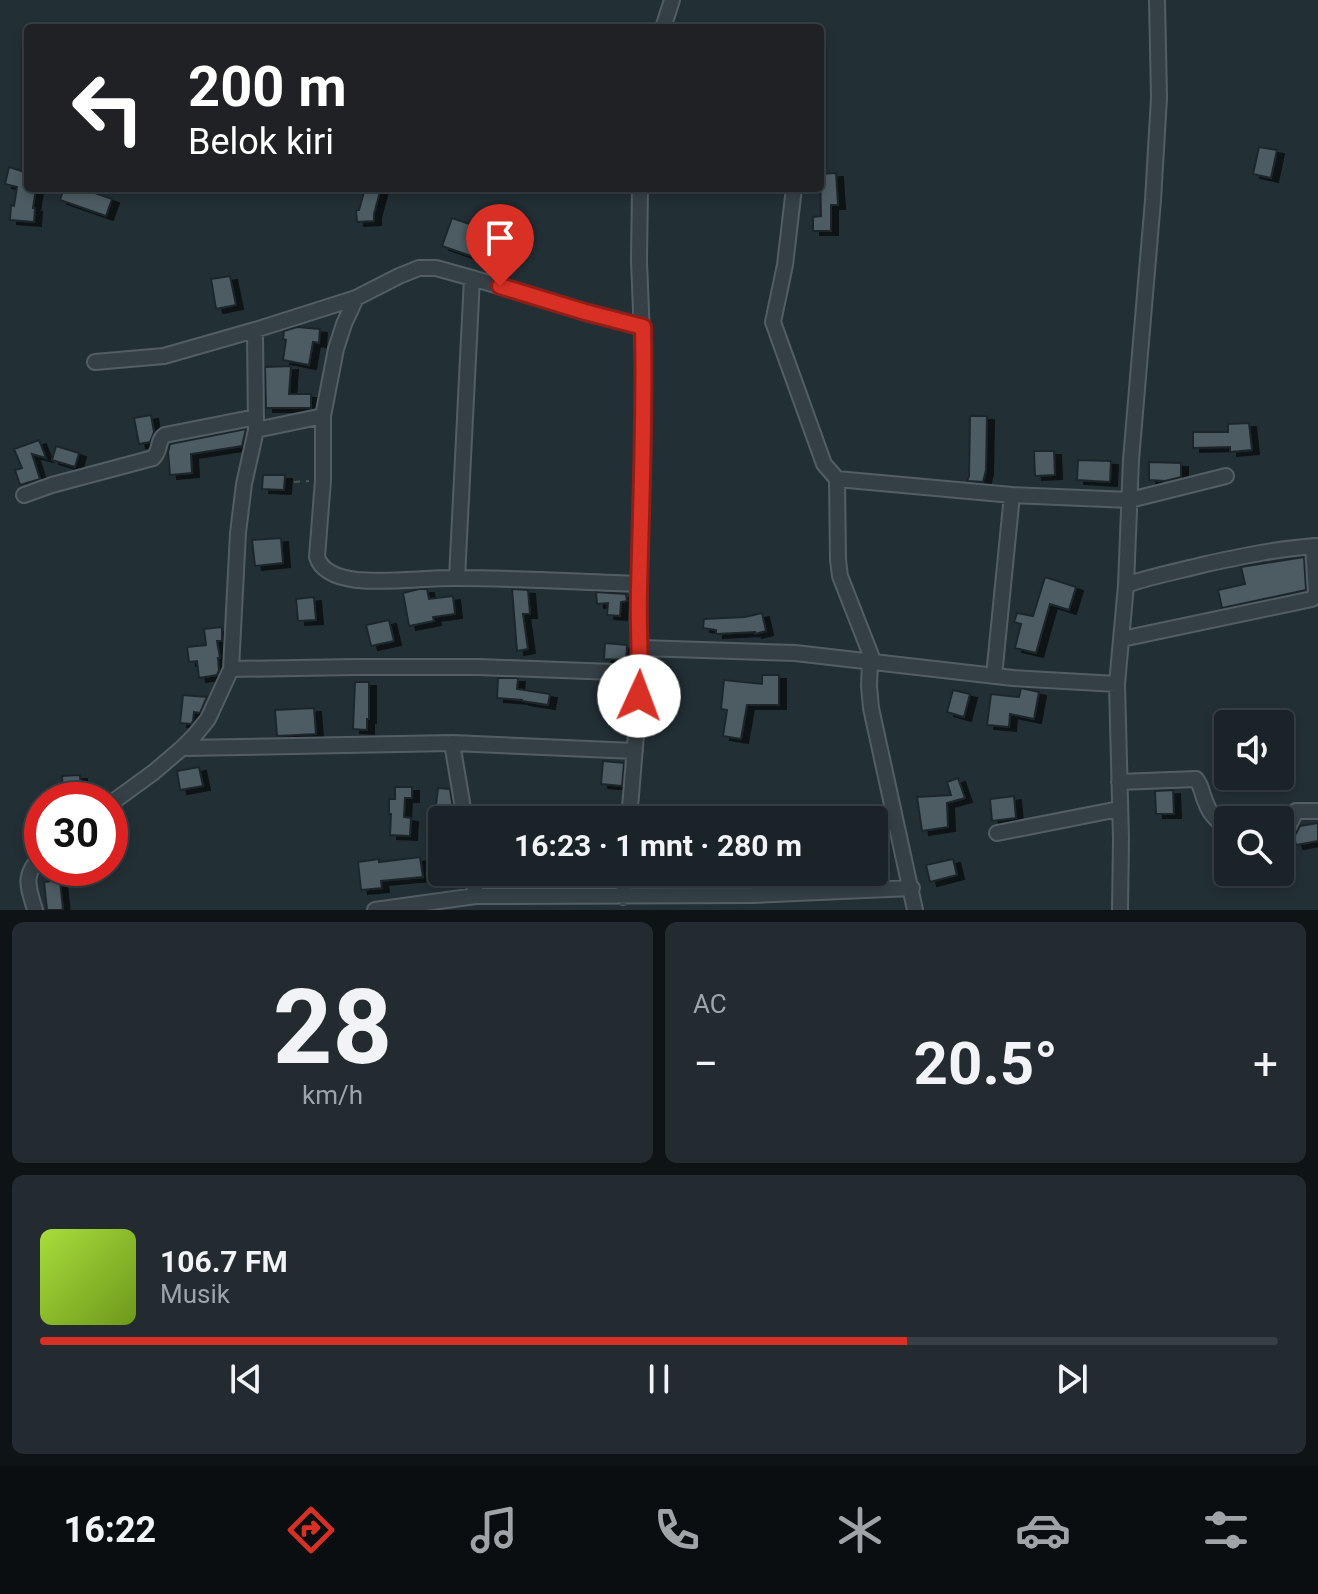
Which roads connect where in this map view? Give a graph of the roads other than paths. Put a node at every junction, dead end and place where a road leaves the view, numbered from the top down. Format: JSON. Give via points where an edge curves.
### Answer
{"nodes":[{"id":1,"x":672,"y":0,"type":"edge"},
{"id":2,"x":1157,"y":0,"type":"edge"},
{"id":3,"x":664,"y":24,"type":"edge"},
{"id":4,"x":640,"y":192,"type":"edge"},
{"id":5,"x":794,"y":192,"type":"edge"},
{"id":6,"x":472,"y":278,"type":"junction"},
{"id":7,"x":356,"y":298,"type":"junction"},
{"id":8,"x":643,"y":327,"type":"junction"},
{"id":9,"x":255,"y":330,"type":"junction"},
{"id":10,"x":95,"y":362,"type":"dead end"},
{"id":11,"x":323,"y":416,"type":"junction"},
{"id":12,"x":256,"y":423,"type":"junction"},
{"id":13,"x":1226,"y":476,"type":"dead end"},
{"id":14,"x":837,"y":479,"type":"junction"},
{"id":15,"x":24,"y":495,"type":"dead end"},
{"id":16,"x":1012,"y":495,"type":"junction"},
{"id":17,"x":1130,"y":500,"type":"junction"},
{"id":18,"x":1316,"y":546,"type":"edge"},
{"id":19,"x":457,"y":578,"type":"junction"},
{"id":20,"x":639,"y":584,"type":"junction"},
{"id":21,"x":1126,"y":585,"type":"junction"},
{"id":22,"x":1122,"y":639,"type":"junction"},
{"id":23,"x":641,"y":648,"type":"junction"},
{"id":24,"x":872,"y":662,"type":"junction"},
{"id":25,"x":231,"y":669,"type":"junction"},
{"id":26,"x":641,"y":673,"type":"junction"},
{"id":27,"x":994,"y":676,"type":"junction"},
{"id":28,"x":1117,"y":684,"type":"junction"},
{"id":29,"x":452,"y":743,"type":"junction"},
{"id":30,"x":182,"y":748,"type":"junction"},
{"id":31,"x":635,"y":751,"type":"junction"},
{"id":32,"x":1119,"y":782,"type":"junction"},
{"id":33,"x":128,"y":790,"type":"edge"},
{"id":34,"x":463,"y":806,"type":"edge"},
{"id":35,"x":630,"y":806,"type":"edge"},
{"id":36,"x":1119,"y":809,"type":"junction"},
{"id":37,"x":1318,"y":811,"type":"edge"},
{"id":38,"x":1294,"y":815,"type":"edge"},
{"id":39,"x":1214,"y":816,"type":"edge"},
{"id":40,"x":997,"y":833,"type":"dead end"},
{"id":41,"x":29,"y":886,"type":"edge"},
{"id":42,"x":474,"y":886,"type":"edge"},
{"id":43,"x":912,"y":888,"type":"junction"},
{"id":44,"x":476,"y":896,"type":"junction"},
{"id":45,"x":619,"y":901,"type":"edge"},
{"id":46,"x":665,"y":903,"type":"edge"},
{"id":47,"x":754,"y":903,"type":"edge"},
{"id":48,"x":35,"y":910,"type":"edge"},
{"id":49,"x":375,"y":910,"type":"edge"},
{"id":50,"x":915,"y":910,"type":"edge"},
{"id":51,"x":1120,"y":910,"type":"edge"}],
"edges":[{"from":1,"to":3,"type":"street"},
{"from":2,"to":17,"type":"street","via":[[1159,98]]},
{"from":4,"to":8,"type":"street"},
{"from":5,"to":14,"type":"street","via":[[773,322],[824,464]]},
{"from":6,"to":7,"type":"street","via":[[419,268]]},
{"from":6,"to":8,"type":"street"},
{"from":6,"to":19,"type":"street"},
{"from":7,"to":9,"type":"street"},
{"from":7,"to":11,"type":"street","via":[[336,349]]},
{"from":8,"to":20,"type":"street"},
{"from":9,"to":10,"type":"street","via":[[164,356]]},
{"from":9,"to":12,"type":"street"},
{"from":11,"to":12,"type":"street"},
{"from":11,"to":19,"type":"street","via":[[319,564],[357,580]]},
{"from":12,"to":15,"type":"street","via":[[165,435],[153,458]]},
{"from":12,"to":25,"type":"street","via":[[238,533]]},
{"from":13,"to":17,"type":"street"},
{"from":14,"to":16,"type":"street"},
{"from":14,"to":24,"type":"street","via":[[840,576]]},
{"from":16,"to":17,"type":"street"},
{"from":16,"to":27,"type":"street"},
{"from":17,"to":21,"type":"street"},
{"from":18,"to":21,"type":"street","via":[[1257,553]]},
{"from":18,"to":22,"type":"street","via":[[1312,599]]},
{"from":19,"to":20,"type":"street"},
{"from":20,"to":23,"type":"street"},
{"from":21,"to":22,"type":"street"},
{"from":22,"to":28,"type":"street"},
{"from":23,"to":24,"type":"street","via":[[795,653]]},
{"from":23,"to":26,"type":"street"},
{"from":24,"to":27,"type":"street"},
{"from":24,"to":43,"type":"street","via":[[871,708]]},
{"from":25,"to":26,"type":"street","via":[[478,667]]},
{"from":25,"to":30,"type":"street","via":[[208,719]]},
{"from":26,"to":31,"type":"street"},
{"from":27,"to":28,"type":"street"},
{"from":28,"to":32,"type":"street"},
{"from":29,"to":30,"type":"street"},
{"from":29,"to":31,"type":"street"},
{"from":29,"to":34,"type":"street"},
{"from":30,"to":33,"type":"street"},
{"from":31,"to":35,"type":"street"},
{"from":32,"to":36,"type":"street"},
{"from":32,"to":39,"type":"street","via":[[1196,779]]},
{"from":36,"to":40,"type":"street"},
{"from":36,"to":51,"type":"street"},
{"from":37,"to":38,"type":"street"},
{"from":41,"to":48,"type":"street"},
{"from":42,"to":44,"type":"street"},
{"from":43,"to":47,"type":"street"},
{"from":43,"to":50,"type":"street"},
{"from":44,"to":45,"type":"street"},
{"from":44,"to":49,"type":"street"},
{"from":45,"to":46,"type":"street"},
{"from":46,"to":47,"type":"street"}]}
